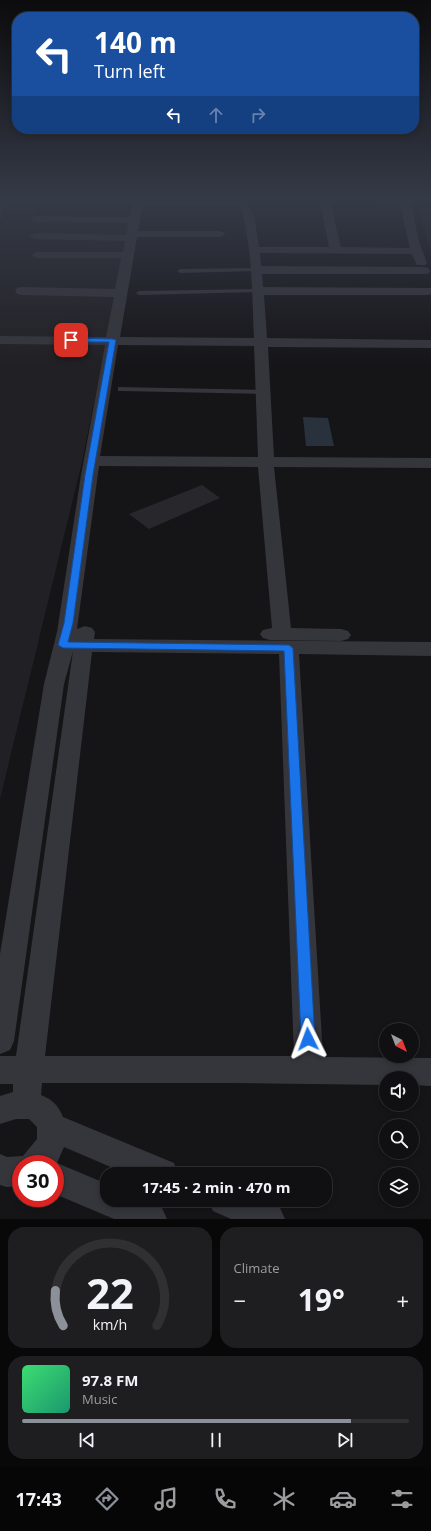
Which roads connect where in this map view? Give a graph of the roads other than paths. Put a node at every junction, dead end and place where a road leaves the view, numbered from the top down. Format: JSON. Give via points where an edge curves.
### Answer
{"nodes":[{"id":1,"x":38,"y":254,"type":"dead end"},
{"id":2,"x":254,"y":254,"type":"edge"},
{"id":3,"x":417,"y":254,"type":"edge"},
{"id":4,"x":127,"y":255,"type":"joint"},
{"id":5,"x":256,"y":270,"type":"junction"},
{"id":6,"x":180,"y":271,"type":"dead end"},
{"id":7,"x":424,"y":271,"type":"junction"},
{"id":8,"x":21,"y":291,"type":"dead end"},
{"id":9,"x":257,"y":291,"type":"junction"},
{"id":10,"x":121,"y":293,"type":"junction"},
{"id":11,"x":139,"y":293,"type":"dead end"},
{"id":12,"x":430,"y":295,"type":"edge"},
{"id":13,"x":0,"y":340,"type":"edge"},
{"id":14,"x":113,"y":340,"type":"junction"},
{"id":15,"x":261,"y":343,"type":"junction"},
{"id":16,"x":431,"y":344,"type":"edge"},
{"id":17,"x":121,"y":390,"type":"dead end"},
{"id":18,"x":263,"y":392,"type":"junction"},
{"id":19,"x":93,"y":460,"type":"junction"},
{"id":20,"x":266,"y":462,"type":"junction"},
{"id":21,"x":431,"y":462,"type":"edge"},
{"id":22,"x":431,"y":636,"type":"edge"},
{"id":23,"x":74,"y":638,"type":"junction"},
{"id":24,"x":285,"y":641,"type":"junction"},
{"id":25,"x":431,"y":649,"type":"edge"},
{"id":26,"x":0,"y":1041,"type":"edge"},
{"id":27,"x":29,"y":1069,"type":"junction"},
{"id":28,"x":0,"y":1070,"type":"edge"},
{"id":29,"x":309,"y":1070,"type":"junction"},
{"id":30,"x":431,"y":1072,"type":"edge"},
{"id":31,"x":13,"y":1107,"type":"edge"},
{"id":32,"x":52,"y":1127,"type":"junction"},
{"id":33,"x":44,"y":1155,"type":"edge"},
{"id":34,"x":146,"y":1167,"type":"edge"},
{"id":35,"x":64,"y":1182,"type":"edge"},
{"id":36,"x":241,"y":1207,"type":"edge"},
{"id":37,"x":151,"y":1219,"type":"edge"},
{"id":38,"x":269,"y":1219,"type":"edge"}],
"edges":[{"from":1,"to":4,"type":"street"},
{"from":2,"to":5,"type":"street"},
{"from":3,"to":7,"type":"street"},
{"from":4,"to":10,"type":"street"},
{"from":5,"to":6,"type":"lane"},
{"from":5,"to":7,"type":"street"},
{"from":5,"to":9,"type":"street"},
{"from":7,"to":12,"type":"street"},
{"from":8,"to":10,"type":"street"},
{"from":9,"to":11,"type":"lane"},
{"from":9,"to":12,"type":"street"},
{"from":9,"to":15,"type":"street"},
{"from":10,"to":14,"type":"street"},
{"from":13,"to":14,"type":"street"},
{"from":14,"to":15,"type":"street"},
{"from":14,"to":19,"type":"street"},
{"from":15,"to":16,"type":"street"},
{"from":15,"to":18,"type":"street"},
{"from":17,"to":18,"type":"lane"},
{"from":18,"to":20,"type":"street"},
{"from":19,"to":20,"type":"street"},
{"from":19,"to":23,"type":"street"},
{"from":20,"to":21,"type":"street"},
{"from":20,"to":24,"type":"street"},
{"from":22,"to":24,"type":"street"},
{"from":23,"to":24,"type":"street"},
{"from":23,"to":26,"type":"street","via":[[54,684]]},
{"from":23,"to":27,"type":"street"},
{"from":24,"to":25,"type":"street"},
{"from":24,"to":29,"type":"street"},
{"from":27,"to":28,"type":"street"},
{"from":27,"to":29,"type":"street"},
{"from":27,"to":31,"type":"street"},
{"from":29,"to":30,"type":"street"},
{"from":31,"to":32,"type":"street","via":[[32,1104],[48,1117]]},
{"from":32,"to":33,"type":"street","via":[[52,1139]]},
{"from":32,"to":34,"type":"street"},
{"from":35,"to":37,"type":"street"},
{"from":36,"to":38,"type":"street"}]}
